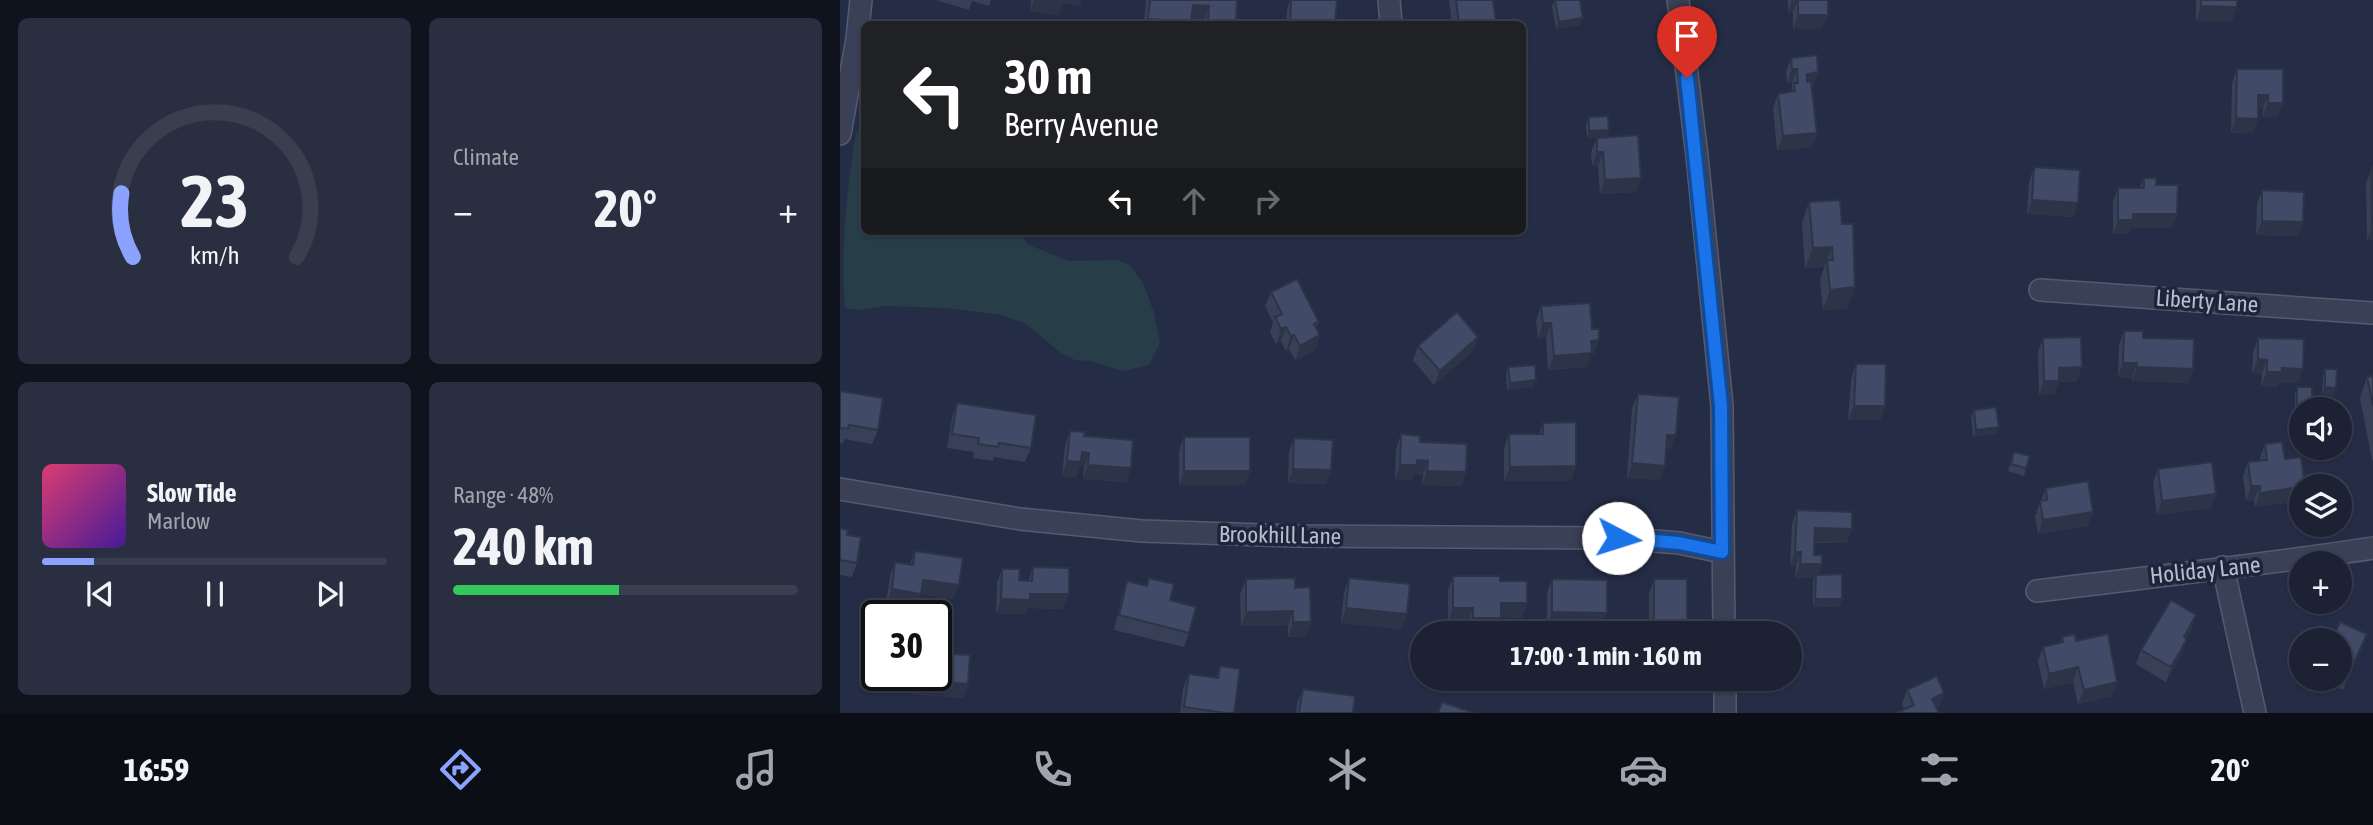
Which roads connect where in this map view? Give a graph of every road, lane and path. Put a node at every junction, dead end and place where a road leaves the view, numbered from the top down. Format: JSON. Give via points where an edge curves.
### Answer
{"nodes":[{"id":1,"x":861,"y":0,"type":"edge"},
{"id":2,"x":1389,"y":0,"type":"edge"},
{"id":3,"x":1678,"y":0,"type":"edge"},
{"id":4,"x":1391,"y":21,"type":"edge"},
{"id":5,"x":861,"y":40,"type":"edge"},
{"id":6,"x":840,"y":134,"type":"edge"},
{"id":7,"x":2040,"y":290,"type":"dead end"},
{"id":8,"x":2373,"y":313,"type":"edge"},
{"id":9,"x":840,"y":489,"type":"edge"},
{"id":10,"x":2373,"y":548,"type":"edge"},
{"id":11,"x":1722,"y":552,"type":"junction"},
{"id":12,"x":2223,"y":567,"type":"junction"},
{"id":13,"x":2037,"y":591,"type":"dead end"},
{"id":14,"x":1724,"y":621,"type":"edge"},
{"id":15,"x":1725,"y":691,"type":"edge"},
{"id":16,"x":1725,"y":713,"type":"edge"},
{"id":17,"x":2255,"y":713,"type":"edge"}],
"edges":[{"from":1,"to":5,"type":"street"},
{"from":2,"to":4,"type":"street"},
{"from":3,"to":11,"type":"street","via":[[1721,406]]},
{"from":5,"to":6,"type":"street"},
{"from":7,"to":8,"type":"street","name":"Liberty Lane"},
{"from":9,"to":11,"type":"street","name":"Brookhill Lane","via":[[1020,519],[1142,531],[1618,538]]},
{"from":10,"to":12,"type":"street","name":"Holiday Lane"},
{"from":11,"to":14,"type":"street"},
{"from":12,"to":13,"type":"street","name":"Holiday Lane"},
{"from":12,"to":17,"type":"street"},
{"from":15,"to":16,"type":"street"}]}
